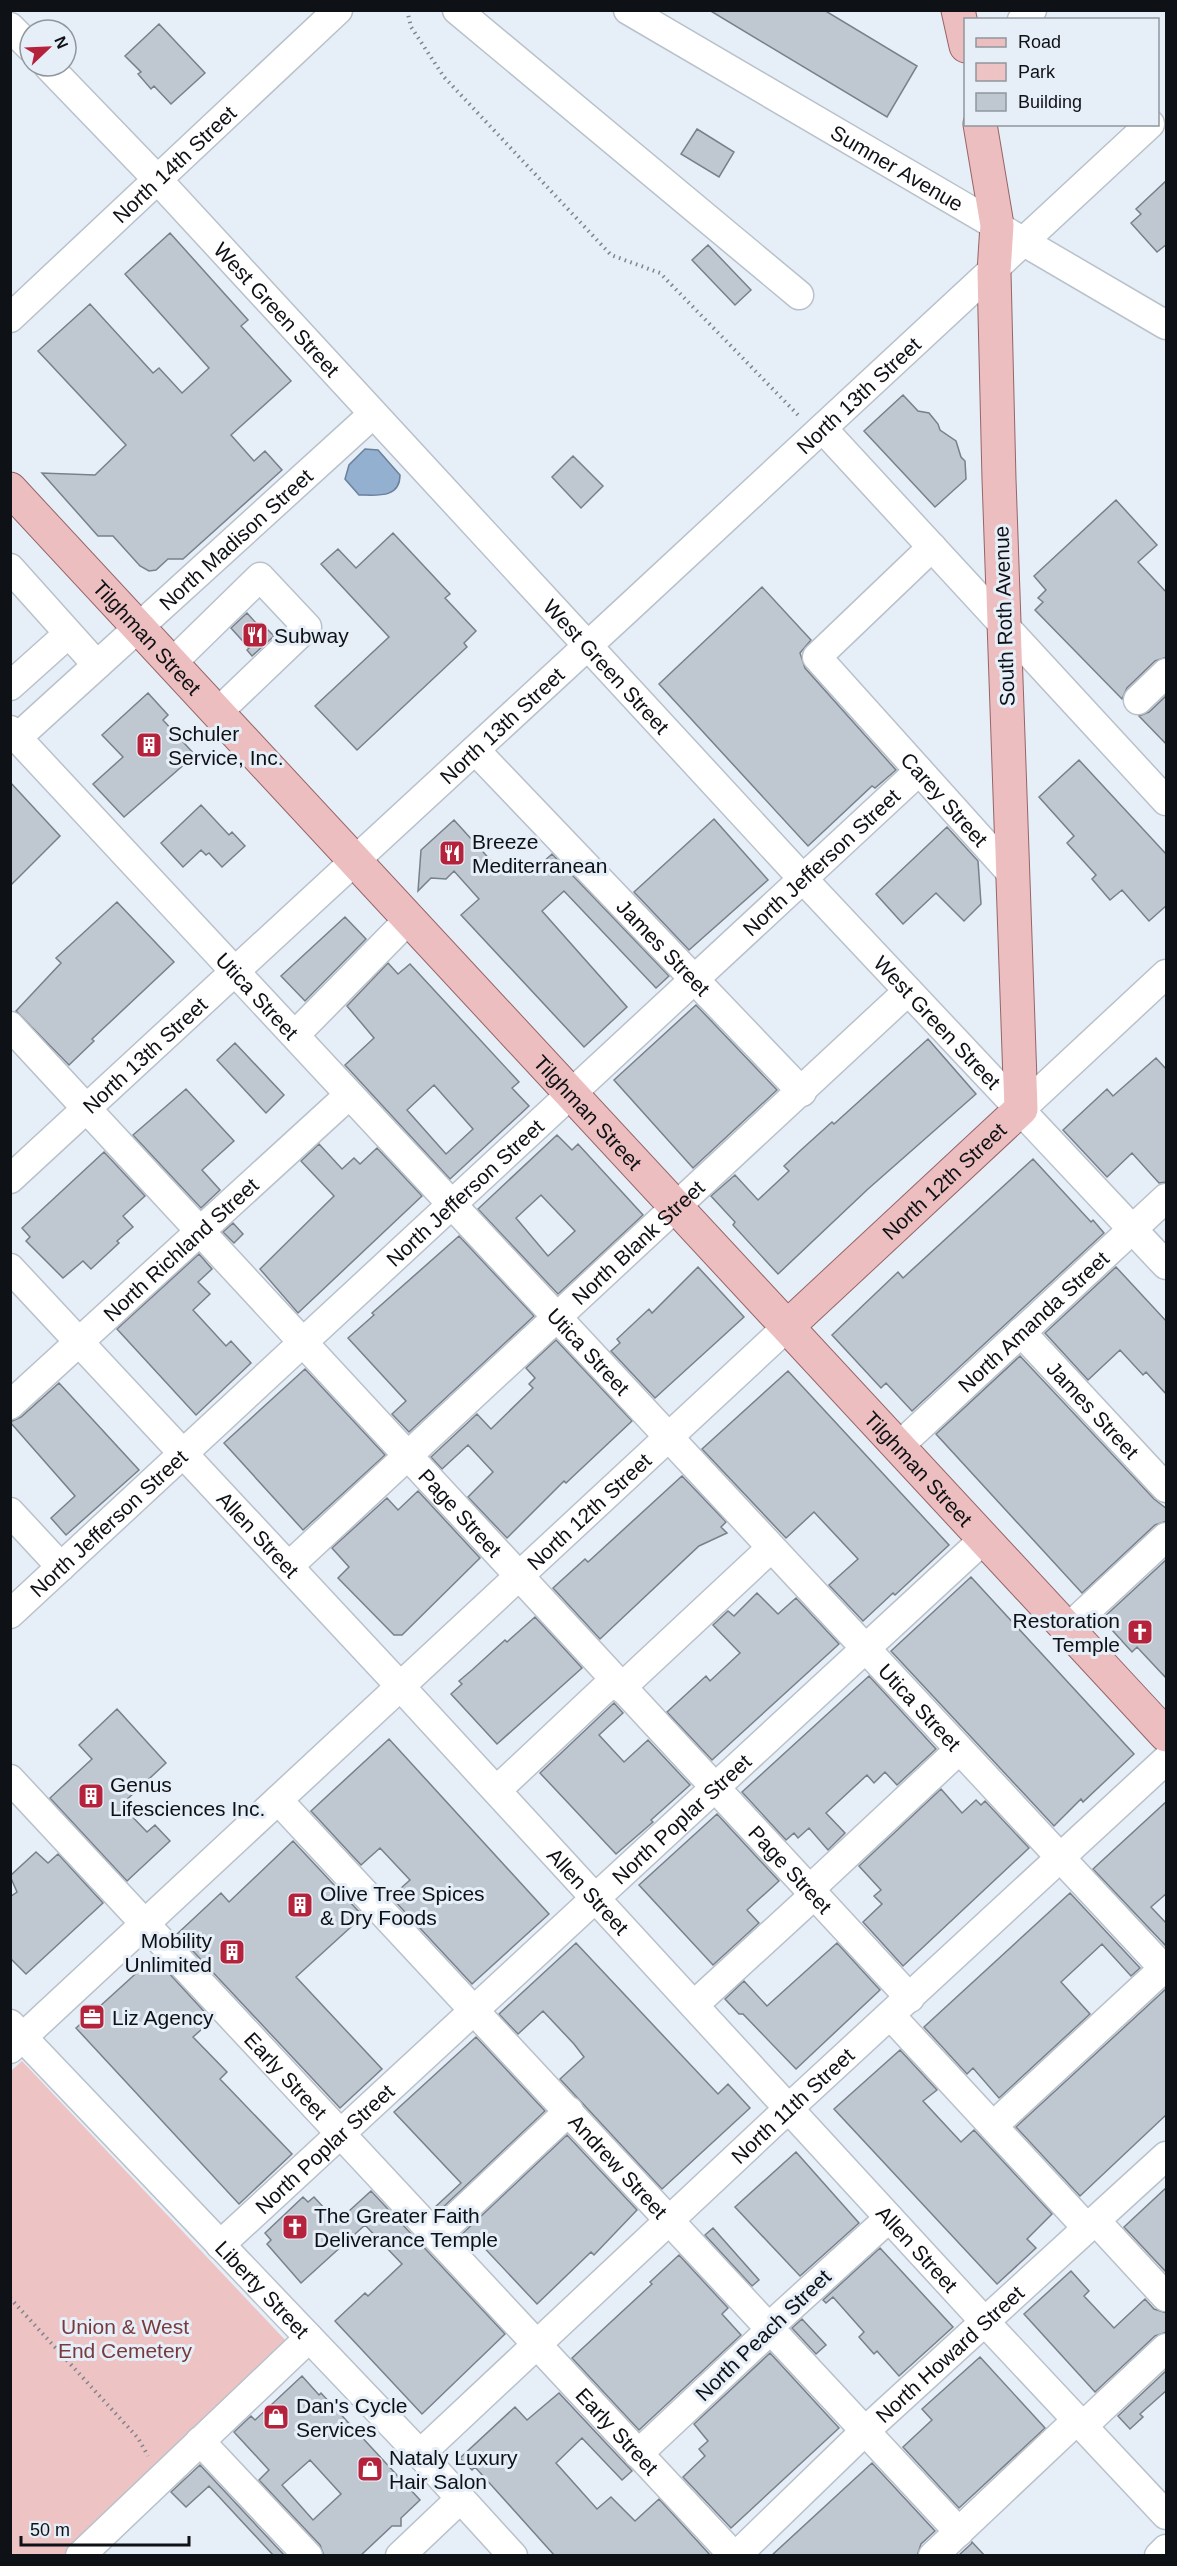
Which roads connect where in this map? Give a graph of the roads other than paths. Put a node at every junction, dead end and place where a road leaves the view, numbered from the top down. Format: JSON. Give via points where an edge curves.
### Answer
{"nodes":[{"id":1,"x":338,"y":10,"type":"edge"},
{"id":2,"x":457,"y":10,"type":"edge"},
{"id":3,"x":628,"y":10,"type":"edge"},
{"id":4,"x":958,"y":10,"type":"edge"},
{"id":5,"x":964,"y":37,"type":"edge"},
{"id":6,"x":60,"y":78,"type":"edge"},
{"id":7,"x":981,"y":126,"type":"edge"},
{"id":8,"x":1147,"y":126,"type":"edge"},
{"id":9,"x":157,"y":179,"type":"junction"},
{"id":10,"x":1011,"y":233,"type":"junction"},
{"id":11,"x":994,"y":272,"type":"junction"},
{"id":12,"x":799,"y":295,"type":"dead end"},
{"id":13,"x":10,"y":318,"type":"edge"},
{"id":14,"x":1167,"y":325,"type":"edge"},
{"id":15,"x":373,"y":414,"type":"junction"},
{"id":16,"x":819,"y":431,"type":"junction"},
{"id":17,"x":10,"y":489,"type":"edge"},
{"id":18,"x":932,"y":547,"type":"junction"},
{"id":19,"x":10,"y":568,"type":"edge"},
{"id":20,"x":1004,"y":626,"type":"junction"},
{"id":21,"x":139,"y":627,"type":"junction"},
{"id":22,"x":68,"y":634,"type":"junction"},
{"id":23,"x":588,"y":646,"type":"junction"},
{"id":24,"x":172,"y":663,"type":"junction"},
{"id":25,"x":97,"y":665,"type":"junction"},
{"id":26,"x":1167,"y":673,"type":"edge"},
{"id":27,"x":10,"y":686,"type":"edge"},
{"id":28,"x":1138,"y":700,"type":"dead end"},
{"id":29,"x":218,"y":712,"type":"junction"},
{"id":30,"x":14,"y":734,"type":"edge"},
{"id":31,"x":475,"y":750,"type":"junction"},
{"id":32,"x":919,"y":771,"type":"junction"},
{"id":33,"x":1167,"y":801,"type":"edge"},
{"id":34,"x":356,"y":861,"type":"junction"},
{"id":35,"x":1012,"y":874,"type":"junction"},
{"id":36,"x":802,"y":879,"type":"junction"},
{"id":37,"x":409,"y":919,"type":"junction"},
{"id":38,"x":236,"y":971,"type":"junction"},
{"id":39,"x":1167,"y":974,"type":"edge"},
{"id":40,"x":695,"y":980,"type":"junction"},
{"id":41,"x":908,"y":991,"type":"junction"},
{"id":42,"x":10,"y":1026,"type":"edge"},
{"id":43,"x":295,"y":1035,"type":"junction"},
{"id":44,"x":802,"y":1092,"type":"junction"},
{"id":45,"x":571,"y":1094,"type":"junction"},
{"id":46,"x":350,"y":1095,"type":"junction"},
{"id":47,"x":86,"y":1109,"type":"junction"},
{"id":48,"x":1022,"y":1109,"type":"junction"},
{"id":49,"x":10,"y":1179,"type":"edge"},
{"id":50,"x":1167,"y":1198,"type":"edge"},
{"id":51,"x":453,"y":1205,"type":"junction"},
{"id":52,"x":676,"y":1206,"type":"junction"},
{"id":53,"x":1133,"y":1229,"type":"junction"},
{"id":54,"x":199,"y":1231,"type":"junction"},
{"id":55,"x":1167,"y":1265,"type":"edge"},
{"id":56,"x":10,"y":1268,"type":"edge"},
{"id":57,"x":557,"y":1317,"type":"junction"},
{"id":58,"x":788,"y":1326,"type":"junction"},
{"id":59,"x":1021,"y":1332,"type":"junction"},
{"id":60,"x":78,"y":1341,"type":"junction"},
{"id":61,"x":303,"y":1344,"type":"junction"},
{"id":62,"x":10,"y":1405,"type":"edge"},
{"id":63,"x":668,"y":1437,"type":"junction"},
{"id":64,"x":899,"y":1446,"type":"junction"},
{"id":65,"x":183,"y":1454,"type":"junction"},
{"id":66,"x":407,"y":1456,"type":"junction"},
{"id":67,"x":1167,"y":1488,"type":"edge"},
{"id":68,"x":10,"y":1512,"type":"edge"},
{"id":69,"x":1167,"y":1537,"type":"edge"},
{"id":70,"x":984,"y":1539,"type":"junction"},
{"id":71,"x":771,"y":1548,"type":"junction"},
{"id":72,"x":289,"y":1566,"type":"junction"},
{"id":73,"x":61,"y":1567,"type":"junction"},
{"id":74,"x":519,"y":1576,"type":"junction"},
{"id":75,"x":10,"y":1614,"type":"edge"},
{"id":76,"x":1068,"y":1628,"type":"junction"},
{"id":77,"x":864,"y":1648,"type":"junction"},
{"id":78,"x":617,"y":1684,"type":"junction"},
{"id":79,"x":400,"y":1686,"type":"junction"},
{"id":80,"x":1167,"y":1735,"type":"edge"},
{"id":81,"x":959,"y":1750,"type":"junction"},
{"id":82,"x":1167,"y":1760,"type":"edge"},
{"id":83,"x":10,"y":1779,"type":"edge"},
{"id":84,"x":714,"y":1788,"type":"junction"},
{"id":85,"x":496,"y":1791,"type":"junction"},
{"id":86,"x":278,"y":1800,"type":"junction"},
{"id":87,"x":1060,"y":1858,"type":"junction"},
{"id":88,"x":812,"y":1893,"type":"junction"},
{"id":89,"x":596,"y":1898,"type":"junction"},
{"id":90,"x":145,"y":1923,"type":"junction"},
{"id":91,"x":1165,"y":1969,"type":"edge"},
{"id":92,"x":694,"y":2005,"type":"junction"},
{"id":93,"x":900,"y":2007,"type":"junction"},
{"id":94,"x":474,"y":2010,"type":"junction"},
{"id":95,"x":14,"y":2037,"type":"edge"},
{"id":96,"x":789,"y":2108,"type":"junction"},
{"id":97,"x":569,"y":2111,"type":"junction"},
{"id":98,"x":993,"y":2126,"type":"junction"},
{"id":99,"x":341,"y":2133,"type":"junction"},
{"id":100,"x":1167,"y":2156,"type":"edge"},
{"id":101,"x":889,"y":2218,"type":"junction"},
{"id":102,"x":670,"y":2219,"type":"junction"},
{"id":103,"x":1092,"y":2224,"type":"junction"},
{"id":104,"x":436,"y":2236,"type":"junction"},
{"id":105,"x":220,"y":2245,"type":"junction"},
{"id":106,"x":1167,"y":2297,"type":"edge"},
{"id":107,"x":985,"y":2322,"type":"junction"},
{"id":108,"x":769,"y":2327,"type":"junction"},
{"id":109,"x":309,"y":2338,"type":"junction"},
{"id":110,"x":537,"y":2344,"type":"junction"},
{"id":111,"x":1167,"y":2348,"type":"edge"},
{"id":112,"x":1080,"y":2423,"type":"junction"},
{"id":113,"x":865,"y":2431,"type":"junction"},
{"id":114,"x":200,"y":2441,"type":"junction"},
{"id":115,"x":420,"y":2454,"type":"junction"},
{"id":116,"x":638,"y":2454,"type":"junction"},
{"id":117,"x":460,"y":2499,"type":"junction"},
{"id":118,"x":1167,"y":2515,"type":"edge"},
{"id":119,"x":959,"y":2532,"type":"junction"},
{"id":120,"x":1167,"y":2549,"type":"edge"},
{"id":121,"x":80,"y":2556,"type":"edge"},
{"id":122,"x":308,"y":2556,"type":"edge"},
{"id":123,"x":400,"y":2556,"type":"edge"},
{"id":124,"x":513,"y":2556,"type":"edge"},
{"id":125,"x":735,"y":2556,"type":"edge"},
{"id":126,"x":933,"y":2556,"type":"edge"},
{"id":127,"x":1159,"y":2556,"type":"edge"}],
"edges":[{"from":1,"to":9,"type":"street","name":"North 14th Street"},
{"from":2,"to":12,"type":"street"},
{"from":3,"to":10,"type":"street","name":"Sumner Avenue"},
{"from":4,"to":5,"type":"main road"},
{"from":6,"to":9,"type":"street","name":"West Green Street"},
{"from":7,"to":10,"type":"main road","name":"South Roth Avenue"},
{"from":8,"to":10,"type":"street"},
{"from":9,"to":13,"type":"street","name":"North 14th Street"},
{"from":9,"to":15,"type":"street","name":"West Green Street"},
{"from":10,"to":11,"type":"main road","name":"South Roth Avenue"},
{"from":10,"to":14,"type":"street","name":"Sumner Avenue"},
{"from":11,"to":16,"type":"street","name":"North 13th Street"},
{"from":11,"to":20,"type":"main road","name":"South Roth Avenue"},
{"from":15,"to":21,"type":"street","name":"North Madison Street"},
{"from":15,"to":23,"type":"street","name":"West Green Street"},
{"from":16,"to":18,"type":"street"},
{"from":16,"to":23,"type":"street","name":"North 13th Street"},
{"from":17,"to":21,"type":"main road","name":"Tilghman Street"},
{"from":18,"to":20,"type":"street"},
{"from":18,"to":32,"type":"street","name":"Carey Street","via":[[817,657]]},
{"from":19,"to":22,"type":"street"},
{"from":20,"to":33,"type":"street"},
{"from":20,"to":35,"type":"main road","name":"South Roth Avenue"},
{"from":21,"to":24,"type":"main road","name":"Tilghman Street"},
{"from":21,"to":25,"type":"street","name":"North Madison Street"},
{"from":22,"to":25,"type":"street"},
{"from":22,"to":27,"type":"street"},
{"from":23,"to":31,"type":"street","name":"North 13th Street"},
{"from":23,"to":36,"type":"street","name":"West Green Street"},
{"from":24,"to":29,"type":"main road","name":"Tilghman Street"},
{"from":24,"to":29,"type":"street","via":[[260,577],[307,627]]},
{"from":25,"to":30,"type":"street","name":"North Madison Street"},
{"from":26,"to":28,"type":"street"},
{"from":29,"to":34,"type":"main road","name":"Tilghman Street"},
{"from":30,"to":38,"type":"street","name":"Utica Street"},
{"from":31,"to":34,"type":"street","name":"North 13th Street"},
{"from":31,"to":40,"type":"street","name":"James Street"},
{"from":32,"to":35,"type":"street","name":"Carey Street"},
{"from":32,"to":36,"type":"street","name":"North Jefferson Street"},
{"from":34,"to":37,"type":"main road","name":"Tilghman Street"},
{"from":34,"to":38,"type":"street","name":"North 13th Street"},
{"from":35,"to":48,"type":"main road","name":"South Roth Avenue"},
{"from":36,"to":40,"type":"street","name":"North Jefferson Street"},
{"from":36,"to":41,"type":"street","name":"West Green Street"},
{"from":37,"to":43,"type":"street"},
{"from":37,"to":45,"type":"main road","name":"Tilghman Street"},
{"from":38,"to":43,"type":"street","name":"Utica Street"},
{"from":38,"to":47,"type":"street","name":"North 13th Street"},
{"from":39,"to":48,"type":"street","name":"North 12th Street"},
{"from":40,"to":44,"type":"street","name":"James Street"},
{"from":40,"to":45,"type":"street","name":"North Jefferson Street"},
{"from":41,"to":44,"type":"street","name":"North Blank Street"},
{"from":41,"to":48,"type":"street","name":"West Green Street"},
{"from":42,"to":47,"type":"street","name":"Page Street"},
{"from":43,"to":46,"type":"street","name":"Utica Street"},
{"from":44,"to":52,"type":"street","name":"North Blank Street"},
{"from":45,"to":51,"type":"street","name":"North Jefferson Street"},
{"from":45,"to":52,"type":"main road","name":"Tilghman Street"},
{"from":46,"to":51,"type":"street","name":"Utica Street"},
{"from":46,"to":54,"type":"street","name":"North Richland Street"},
{"from":47,"to":49,"type":"street","name":"North 13th Street"},
{"from":47,"to":54,"type":"street","name":"Page Street"},
{"from":48,"to":53,"type":"street","name":"West Green Street"},
{"from":48,"to":58,"type":"main road","name":"North 12th Street"},
{"from":50,"to":53,"type":"street","name":"North Amanda Street"},
{"from":51,"to":57,"type":"street","name":"Utica Street"},
{"from":51,"to":61,"type":"street","name":"North Jefferson Street"},
{"from":52,"to":57,"type":"street","name":"North Blank Street"},
{"from":52,"to":58,"type":"main road","name":"Tilghman Street"},
{"from":53,"to":55,"type":"street","name":"West Green Street"},
{"from":53,"to":59,"type":"street","name":"North Amanda Street"},
{"from":54,"to":60,"type":"street","name":"North Richland Street"},
{"from":54,"to":61,"type":"street","name":"Page Street"},
{"from":56,"to":60,"type":"street","name":"Allen Street"},
{"from":57,"to":63,"type":"street","name":"Utica Street"},
{"from":57,"to":66,"type":"street","name":"North Blank Street"},
{"from":58,"to":63,"type":"street","name":"North 12th Street"},
{"from":58,"to":64,"type":"main road","name":"Tilghman Street"},
{"from":59,"to":64,"type":"street","name":"North Amanda Street"},
{"from":59,"to":67,"type":"street","name":"James Street"},
{"from":60,"to":62,"type":"street","name":"North Richland Street"},
{"from":60,"to":65,"type":"street","name":"Allen Street"},
{"from":61,"to":65,"type":"street","name":"North Jefferson Street"},
{"from":61,"to":66,"type":"street","name":"Page Street"},
{"from":63,"to":71,"type":"street","name":"Utica Street"},
{"from":63,"to":74,"type":"street","name":"North 12th Street"},
{"from":64,"to":70,"type":"main road","name":"Tilghman Street"},
{"from":65,"to":72,"type":"street","name":"Allen Street"},
{"from":65,"to":73,"type":"street","name":"North Jefferson Street"},
{"from":66,"to":72,"type":"street","name":"North Blank Street"},
{"from":66,"to":74,"type":"street","name":"Page Street"},
{"from":68,"to":73,"type":"street"},
{"from":69,"to":76,"type":"street"},
{"from":70,"to":76,"type":"main road","name":"Tilghman Street"},
{"from":70,"to":77,"type":"street","name":"North Poplar Street"},
{"from":71,"to":77,"type":"street","name":"Utica Street"},
{"from":71,"to":78,"type":"street"},
{"from":72,"to":79,"type":"street","name":"Allen Street"},
{"from":73,"to":75,"type":"street","name":"North Jefferson Street"},
{"from":74,"to":78,"type":"street","name":"Page Street"},
{"from":74,"to":79,"type":"street","name":"North 12th Street"},
{"from":76,"to":80,"type":"main road","name":"Tilghman Street"},
{"from":77,"to":81,"type":"street","name":"Utica Street"},
{"from":77,"to":84,"type":"street","name":"North Poplar Street"},
{"from":78,"to":84,"type":"street","name":"Page Street"},
{"from":78,"to":85,"type":"street"},
{"from":79,"to":85,"type":"street","name":"Allen Street"},
{"from":79,"to":86,"type":"street","name":"North 12th Street"},
{"from":81,"to":87,"type":"street","name":"Utica Street"},
{"from":81,"to":88,"type":"street"},
{"from":82,"to":87,"type":"street","name":"North 11th Street"},
{"from":83,"to":90,"type":"street","name":"Early Street"},
{"from":84,"to":88,"type":"street","name":"Page Street"},
{"from":84,"to":89,"type":"street","name":"North Poplar Street"},
{"from":85,"to":89,"type":"street","name":"Allen Street"},
{"from":86,"to":90,"type":"street","name":"North 12th Street"},
{"from":86,"to":94,"type":"street","name":"Andrew Street"},
{"from":87,"to":91,"type":"street","name":"Utica Street"},
{"from":87,"to":93,"type":"street","name":"North 11th Street"},
{"from":88,"to":92,"type":"street"},
{"from":88,"to":93,"type":"street","name":"Page Street"},
{"from":89,"to":92,"type":"street","name":"Allen Street"},
{"from":89,"to":94,"type":"street","name":"North Poplar Street"},
{"from":90,"to":95,"type":"street","name":"North 12th Street"},
{"from":90,"to":99,"type":"street","name":"Early Street"},
{"from":91,"to":98,"type":"street"},
{"from":92,"to":96,"type":"street","name":"Allen Street"},
{"from":93,"to":96,"type":"street","name":"North 11th Street"},
{"from":93,"to":98,"type":"street","name":"Page Street"},
{"from":94,"to":97,"type":"street","name":"Andrew Street"},
{"from":94,"to":99,"type":"street","name":"North Poplar Street"},
{"from":95,"to":105,"type":"street","name":"Liberty Street"},
{"from":96,"to":101,"type":"street","name":"Allen Street"},
{"from":96,"to":102,"type":"street","name":"North 11th Street"},
{"from":97,"to":102,"type":"street","name":"Andrew Street"},
{"from":97,"to":104,"type":"street"},
{"from":98,"to":103,"type":"street","name":"Page Street"},
{"from":99,"to":104,"type":"street","name":"Early Street"},
{"from":99,"to":105,"type":"street","name":"North Poplar Street"},
{"from":100,"to":103,"type":"street","name":"North Howard Street"},
{"from":101,"to":107,"type":"street","name":"Allen Street"},
{"from":101,"to":108,"type":"street","name":"North Peach Street"},
{"from":102,"to":108,"type":"street","name":"Andrew Street"},
{"from":102,"to":110,"type":"street","name":"North 11th Street"},
{"from":103,"to":106,"type":"street","name":"Page Street"},
{"from":103,"to":107,"type":"street","name":"North Howard Street"},
{"from":104,"to":110,"type":"street","name":"Early Street"},
{"from":105,"to":109,"type":"street","name":"Liberty Street"},
{"from":107,"to":112,"type":"street","name":"Allen Street"},
{"from":107,"to":113,"type":"street","name":"North Howard Street"},
{"from":108,"to":113,"type":"street","name":"Andrew Street"},
{"from":108,"to":116,"type":"street","name":"North Peach Street"},
{"from":109,"to":114,"type":"street"},
{"from":109,"to":115,"type":"street","name":"Liberty Street"},
{"from":110,"to":115,"type":"street","name":"North 11th Street"},
{"from":110,"to":116,"type":"street","name":"Early Street"},
{"from":111,"to":112,"type":"street"},
{"from":112,"to":118,"type":"street","name":"Allen Street"},
{"from":112,"to":119,"type":"street"},
{"from":113,"to":119,"type":"street","name":"Andrew Street"},
{"from":113,"to":125,"type":"street","name":"North Howard Street"},
{"from":114,"to":121,"type":"street"},
{"from":114,"to":122,"type":"street"},
{"from":115,"to":117,"type":"street","name":"Liberty Street"},
{"from":116,"to":125,"type":"street","name":"Early Street"},
{"from":117,"to":123,"type":"street"},
{"from":117,"to":124,"type":"street","name":"Liberty Street"},
{"from":119,"to":126,"type":"street"},
{"from":120,"to":127,"type":"street"}]}
